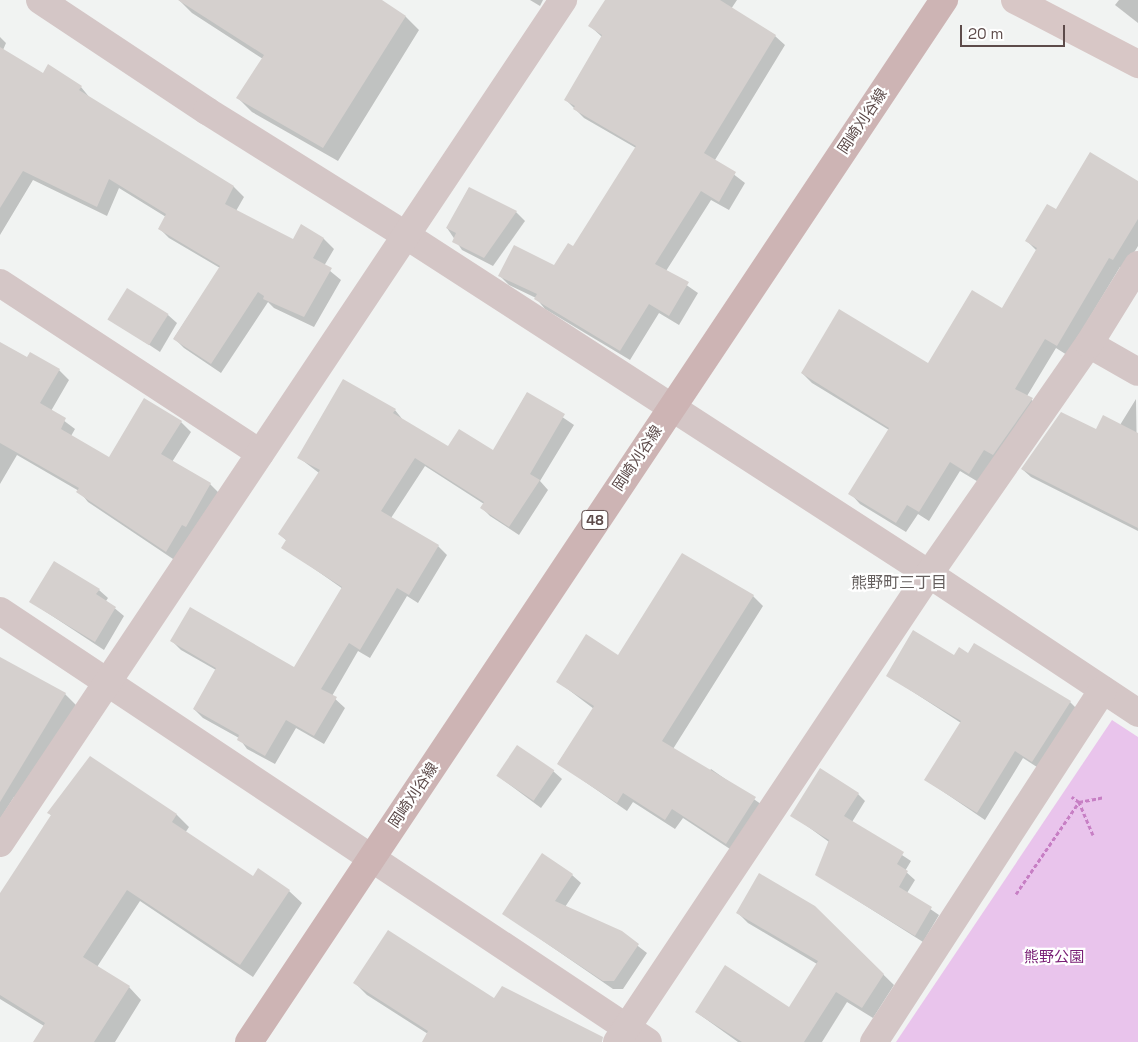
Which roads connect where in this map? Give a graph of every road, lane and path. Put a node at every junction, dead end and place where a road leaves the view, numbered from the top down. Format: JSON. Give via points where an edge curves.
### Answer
{"nodes":[{"id":1,"x":40,"y":0,"type":"edge"},
{"id":2,"x":563,"y":0,"type":"edge"},
{"id":3,"x":944,"y":0,"type":"edge"},
{"id":4,"x":1015,"y":0,"type":"edge"},
{"id":5,"x":1138,"y":64,"type":"edge"},
{"id":6,"x":407,"y":236,"type":"junction"},
{"id":7,"x":1138,"y":265,"type":"edge"},
{"id":8,"x":0,"y":282,"type":"edge"},
{"id":9,"x":1089,"y":344,"type":"junction"},
{"id":10,"x":1138,"y":372,"type":"edge"},
{"id":11,"x":670,"y":408,"type":"junction"},
{"id":12,"x":260,"y":453,"type":"junction"},
{"id":13,"x":929,"y":574,"type":"junction"},
{"id":14,"x":0,"y":611,"type":"edge"},
{"id":15,"x":109,"y":682,"type":"junction"},
{"id":16,"x":1103,"y":690,"type":"junction"},
{"id":17,"x":1138,"y":713,"type":"edge"},
{"id":18,"x":1104,"y":797,"type":"dead end"},
{"id":19,"x":1093,"y":835,"type":"dead end"},
{"id":20,"x":0,"y":843,"type":"edge"},
{"id":21,"x":372,"y":857,"type":"junction"},
{"id":22,"x":631,"y":1037,"type":"edge"},
{"id":23,"x":249,"y":1042,"type":"edge"},
{"id":24,"x":874,"y":1042,"type":"edge"}],
"edges":[{"from":1,"to":6,"type":"street","via":[[207,111]]},
{"from":2,"to":6,"type":"street"},
{"from":3,"to":11,"type":"main road","name":"岡崎刈谷線","number":"48"},
{"from":4,"to":5,"type":"street"},
{"from":6,"to":11,"type":"street"},
{"from":6,"to":12,"type":"street"},
{"from":7,"to":9,"type":"street"},
{"from":8,"to":12,"type":"street"},
{"from":9,"to":10,"type":"street"},
{"from":9,"to":13,"type":"street"},
{"from":11,"to":13,"type":"street"},
{"from":11,"to":21,"type":"main road","name":"岡崎刈谷線","number":"48"},
{"from":12,"to":15,"type":"street"},
{"from":13,"to":16,"type":"street"},
{"from":13,"to":22,"type":"street"},
{"from":14,"to":15,"type":"street"},
{"from":15,"to":20,"type":"street"},
{"from":15,"to":21,"type":"street"},
{"from":16,"to":17,"type":"street"},
{"from":16,"to":24,"type":"street"},
{"from":18,"to":19,"type":"path","via":[[1079,802]]},
{"from":21,"to":22,"type":"street"},
{"from":21,"to":23,"type":"main road","name":"岡崎刈谷線","number":"48"}]}
